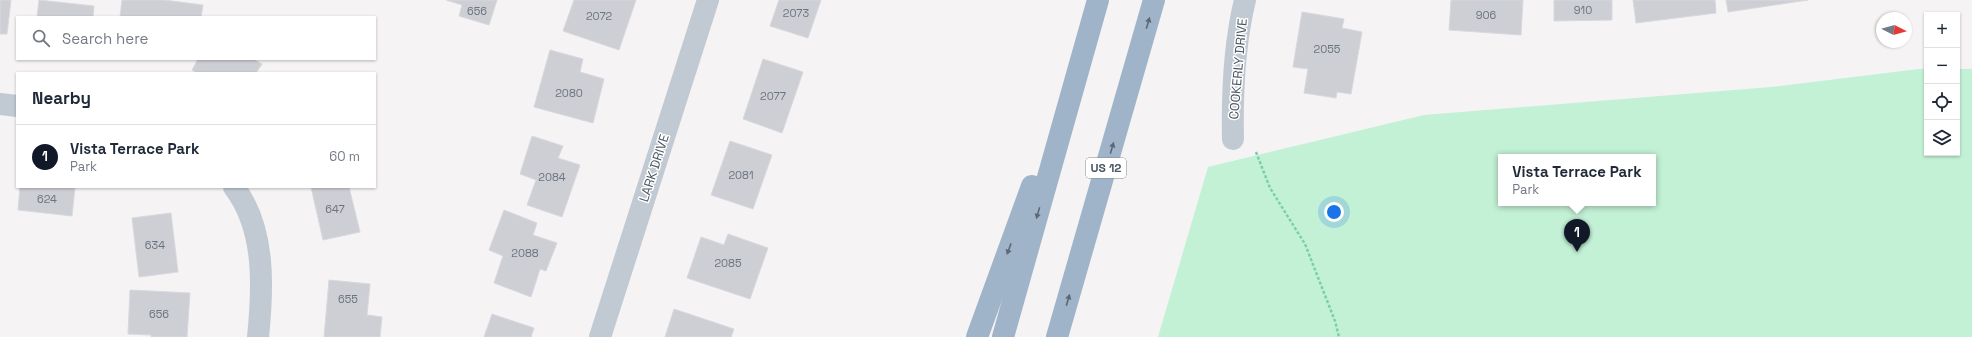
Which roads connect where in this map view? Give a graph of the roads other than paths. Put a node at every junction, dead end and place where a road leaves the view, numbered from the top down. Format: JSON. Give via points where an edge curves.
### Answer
{"nodes":[{"id":1,"x":708,"y":0,"type":"edge"},
{"id":2,"x":1154,"y":0,"type":"edge"},
{"id":3,"x":1245,"y":0,"type":"edge"},
{"id":4,"x":1096,"y":8,"type":"edge"},
{"id":5,"x":0,"y":104,"type":"edge"},
{"id":6,"x":16,"y":106,"type":"edge"},
{"id":7,"x":1234,"y":139,"type":"road end"},
{"id":8,"x":235,"y":188,"type":"edge"},
{"id":9,"x":258,"y":337,"type":"edge"},
{"id":10,"x":600,"y":337,"type":"edge"},
{"id":11,"x":977,"y":337,"type":"edge"},
{"id":12,"x":1003,"y":337,"type":"edge"},
{"id":13,"x":1057,"y":337,"type":"edge"}],
"edges":[{"from":1,"to":10,"type":"street","name":"LARK DRIVE"},
{"from":13,"to":2,"type":"highway","number":"US 12","one_way":true},
{"from":3,"to":7,"type":"street","name":"COOKERLY DRIVE","via":[[1235,64]]},
{"from":4,"to":11,"type":"highway","one_way":true},
{"from":4,"to":12,"type":"highway","one_way":true},
{"from":5,"to":6,"type":"street"},
{"from":8,"to":9,"type":"street","via":[[240,194],[254,228],[261,263]]}]}
